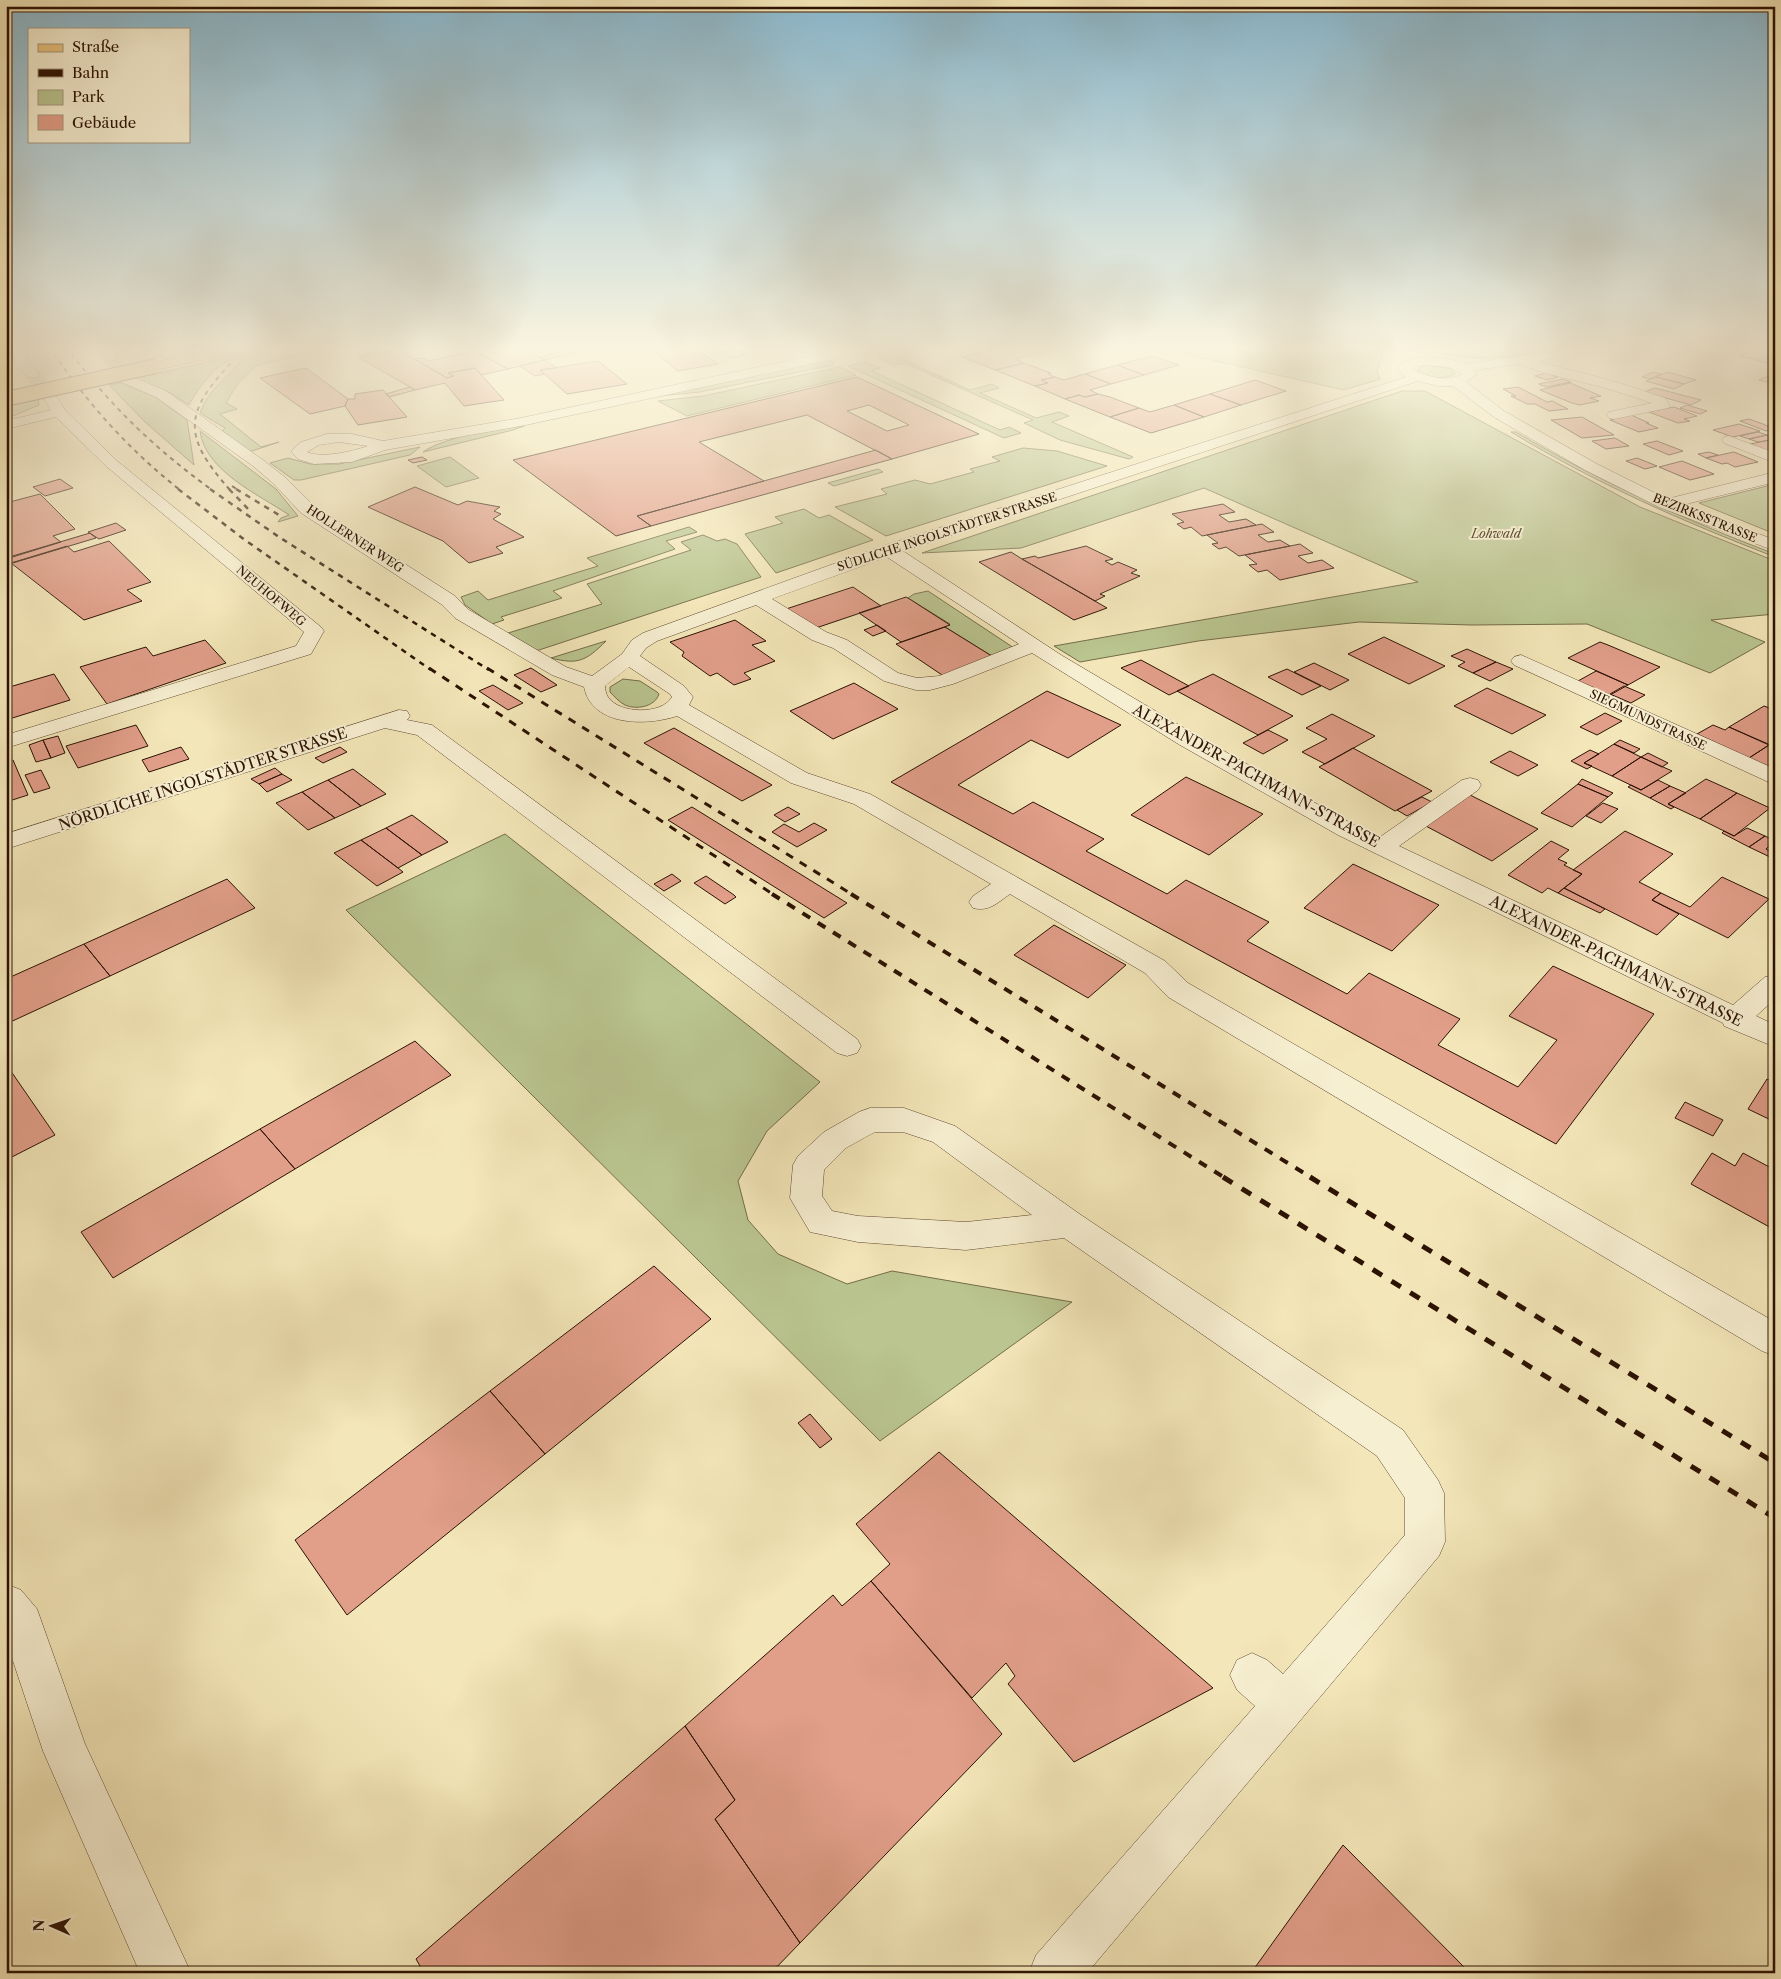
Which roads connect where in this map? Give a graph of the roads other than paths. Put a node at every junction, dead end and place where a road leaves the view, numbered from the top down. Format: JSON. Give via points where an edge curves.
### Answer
{"nodes":[{"id":1,"x":87,"y":438,"type":"edge"},
{"id":2,"x":237,"y":438,"type":"edge"},
{"id":3,"x":342,"y":438,"type":"edge"},
{"id":4,"x":354,"y":438,"type":"edge"},
{"id":5,"x":426,"y":438,"type":"edge"},
{"id":6,"x":1230,"y":438,"type":"edge"},
{"id":7,"x":1541,"y":438,"type":"edge"},
{"id":8,"x":1729,"y":440,"type":"dead end"},
{"id":9,"x":382,"y":446,"type":"junction"},
{"id":10,"x":300,"y":453,"type":"junction"},
{"id":11,"x":1775,"y":458,"type":"edge"},
{"id":12,"x":272,"y":459,"type":"junction"},
{"id":13,"x":1775,"y":477,"type":"edge"},
{"id":14,"x":1665,"y":504,"type":"junction"},
{"id":15,"x":1775,"y":546,"type":"edge"},
{"id":16,"x":371,"y":550,"type":"junction"},
{"id":17,"x":889,"y":550,"type":"junction"},
{"id":18,"x":351,"y":557,"type":"dead end"},
{"id":19,"x":758,"y":598,"type":"junction"},
{"id":20,"x":1035,"y":645,"type":"junction"},
{"id":21,"x":629,"y":658,"type":"junction"},
{"id":22,"x":1521,"y":661,"type":"dead end"},
{"id":23,"x":594,"y":684,"type":"junction"},
{"id":24,"x":677,"y":707,"type":"junction"},
{"id":25,"x":6,"y":742,"type":"edge"},
{"id":26,"x":1775,"y":778,"type":"edge"},
{"id":27,"x":1470,"y":785,"type":"dead end"},
{"id":28,"x":6,"y":842,"type":"edge"},
{"id":29,"x":1382,"y":847,"type":"junction"},
{"id":30,"x":1009,"y":883,"type":"junction"},
{"id":31,"x":982,"y":902,"type":"dead end"},
{"id":32,"x":1775,"y":984,"type":"edge"},
{"id":33,"x":1734,"y":1018,"type":"junction"},
{"id":34,"x":1775,"y":1037,"type":"edge"},
{"id":35,"x":847,"y":1046,"type":"dead end"},
{"id":36,"x":1069,"y":1224,"type":"junction"},
{"id":37,"x":1775,"y":1340,"type":"edge"},
{"id":38,"x":6,"y":1605,"type":"edge"},
{"id":39,"x":166,"y":1973,"type":"edge"},
{"id":40,"x":1054,"y":1973,"type":"edge"}],
"edges":[{"from":1,"to":25,"type":"street","name":"NEUHOFWEG","via":[[111,463],[314,631],[304,650]]},
{"from":2,"to":12,"type":"street","name":"HOLLERNER WEG"},
{"from":3,"to":10,"type":"street","via":[[304,445]]},
{"from":4,"to":9,"type":"street","via":[[371,440]]},
{"from":5,"to":9,"type":"street"},
{"from":6,"to":17,"type":"street","name":"SÜDLICHE INGOLSTÄDTER STRASSE"},
{"from":7,"to":14,"type":"street","name":"BEZIRKSSTRASSE"},
{"from":8,"to":11,"type":"street"},
{"from":9,"to":10,"type":"street","via":[[335,460],[314,459]]},
{"from":10,"to":12,"type":"street"},
{"from":12,"to":16,"type":"street","name":"HOLLERNER WEG","via":[[280,482],[307,510]]},
{"from":13,"to":14,"type":"street"},
{"from":14,"to":15,"type":"street","name":"BEZIRKSSTRASSE"},
{"from":16,"to":18,"type":"street"},
{"from":16,"to":23,"type":"street","name":"HOLLERNER WEG","via":[[451,602],[462,614],[559,671]]},
{"from":17,"to":19,"type":"street","name":"SÜDLICHE INGOLSTÄDTER STRASSE"},
{"from":17,"to":20,"type":"street","name":"ALEXANDER-PACHMANN-STRASSE"},
{"from":19,"to":20,"type":"street","via":[[819,636],[840,644],[891,678],[909,683],[930,684],[946,680]]},
{"from":19,"to":21,"type":"street","name":"SÜDLICHE INGOLSTÄDTER STRASSE","via":[[650,637],[639,644]]},
{"from":20,"to":29,"type":"street","name":"ALEXANDER-PACHMANN-STRASSE","via":[[1188,740],[1346,830]]},
{"from":21,"to":23,"type":"street","name":"SÜDLICHE INGOLSTÄDTER STRASSE"},
{"from":21,"to":24,"type":"street","via":[[677,690],[683,697]]},
{"from":22,"to":26,"type":"street","name":"SIEGMUNDSTRASSE"},
{"from":23,"to":24,"type":"street","via":[[598,700],[611,711],[648,716]]},
{"from":24,"to":30,"type":"street","via":[[799,778],[862,799]]},
{"from":27,"to":29,"type":"street"},
{"from":28,"to":35,"type":"street","name":"NÖRDLICHE INGOLSTÄDTER STRASSE","via":[[391,719],[424,730]]},
{"from":29,"to":33,"type":"street","name":"ALEXANDER-PACHMANN-STRASSE"},
{"from":30,"to":31,"type":"street"},
{"from":30,"to":37,"type":"street","via":[[1155,967],[1178,990]]},
{"from":32,"to":33,"type":"street"},
{"from":33,"to":34,"type":"street","name":"ALEXANDER-PACHMANN-STRASSE"},
{"from":36,"to":36,"type":"street","via":[[944,1134],[904,1120],[870,1120],[835,1140],[809,1165],[806,1198],[822,1223],[858,1230],[966,1236]]},
{"from":36,"to":40,"type":"street","via":[[1390,1443],[1424,1493],[1425,1542],[1268,1689]]},
{"from":38,"to":39,"type":"street","via":[[22,1624],[65,1751]]}]}
